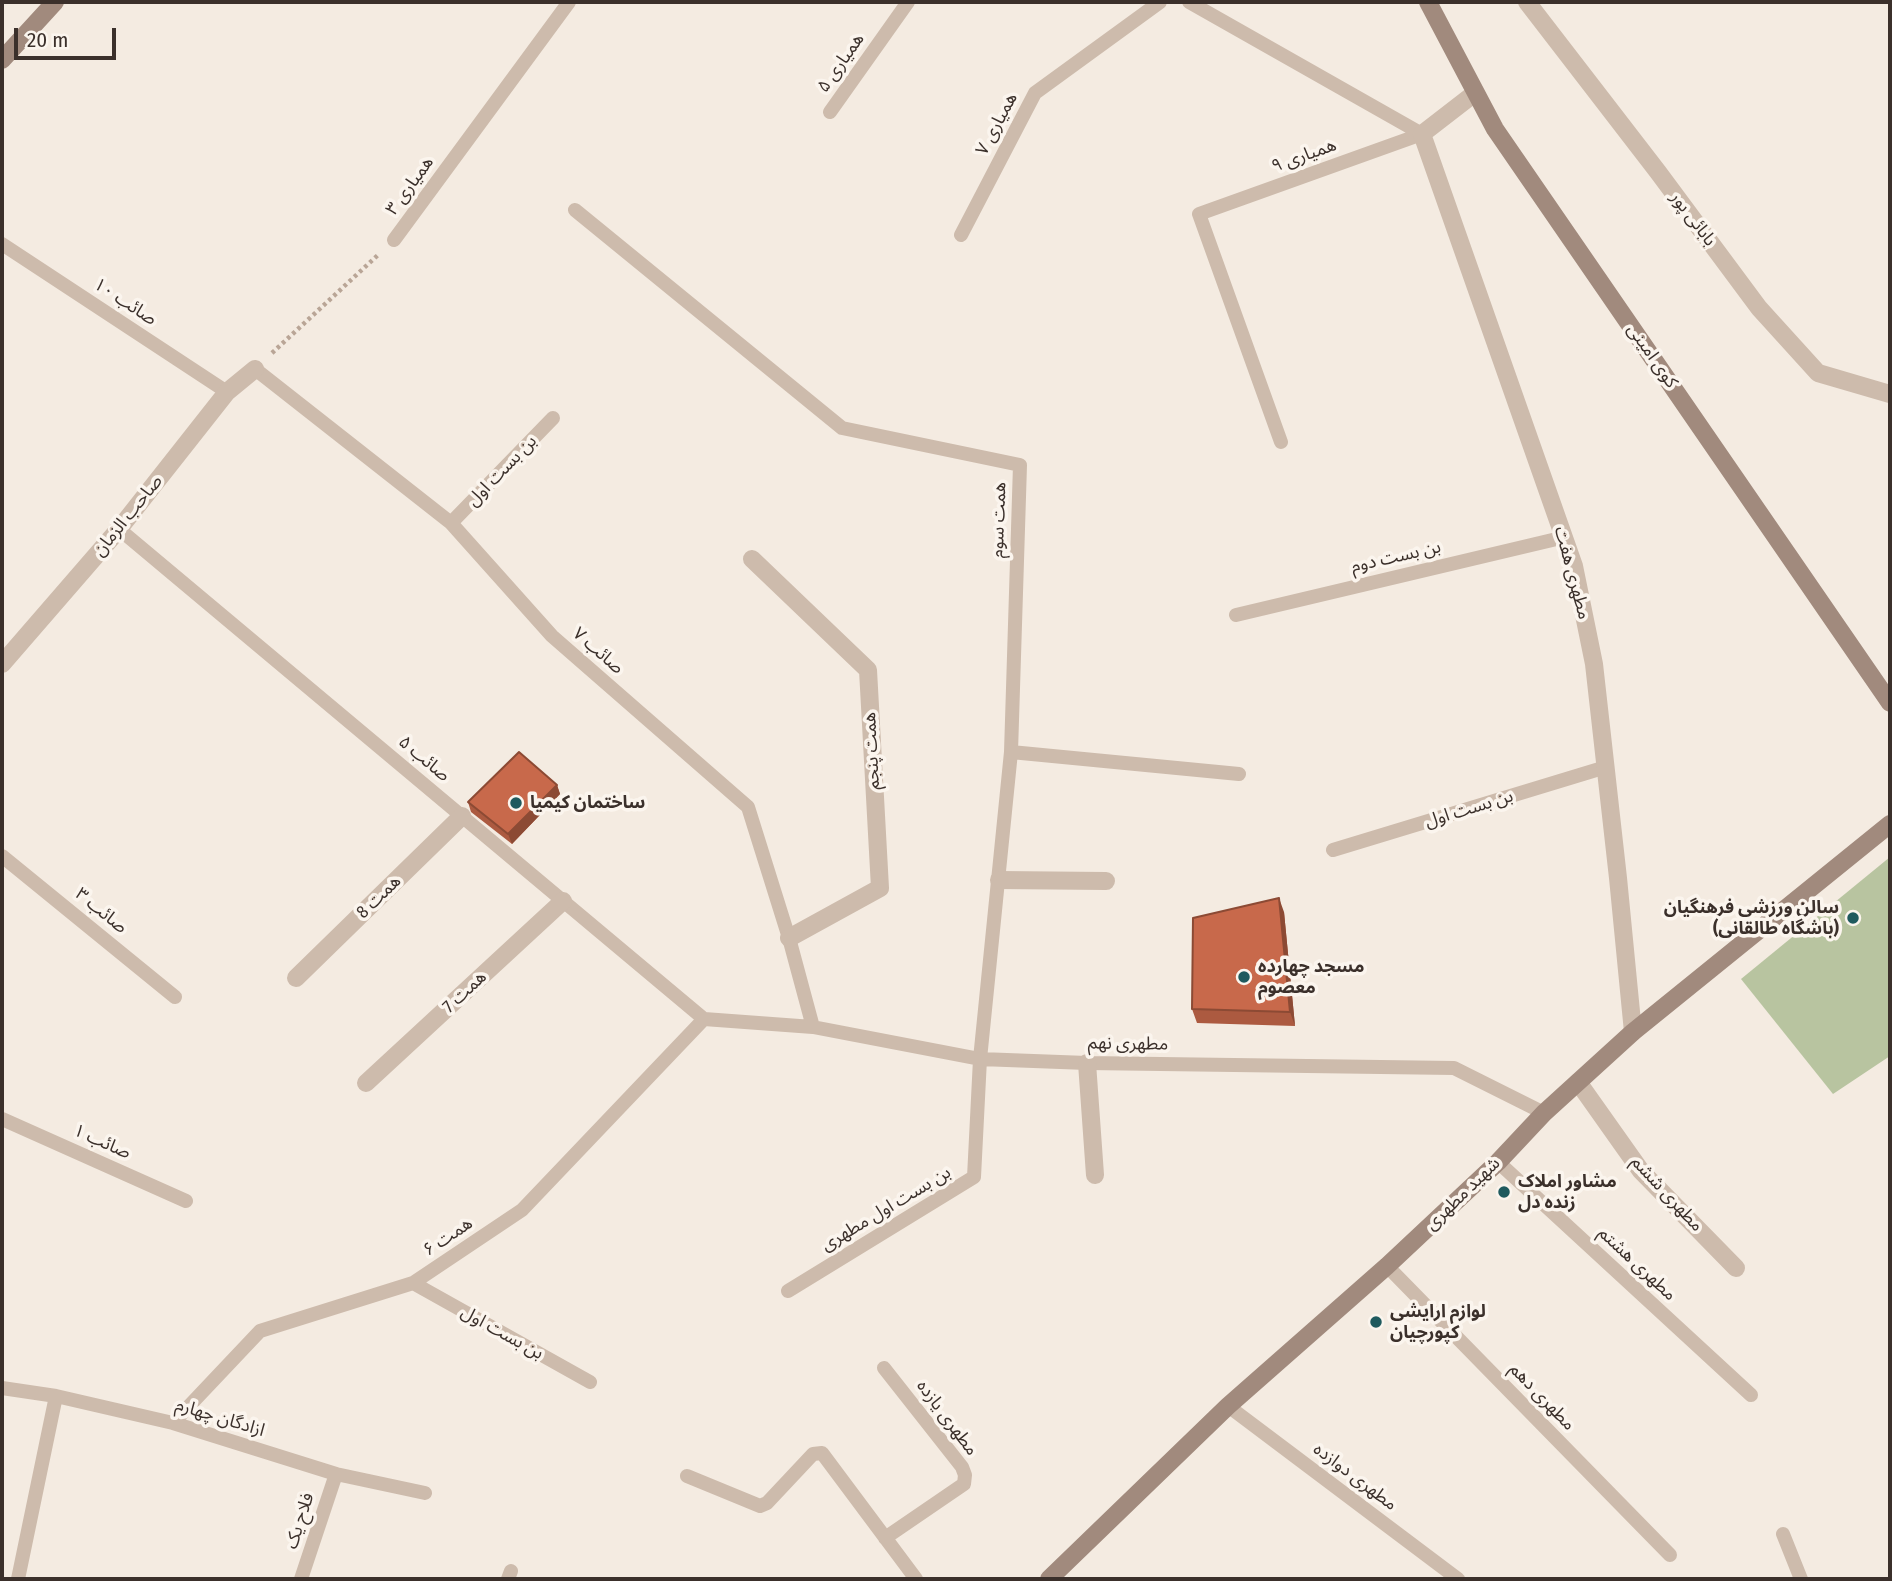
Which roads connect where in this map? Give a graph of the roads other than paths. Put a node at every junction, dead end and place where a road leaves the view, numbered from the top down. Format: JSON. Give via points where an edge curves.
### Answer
{"nodes":[{"id":1,"x":55,"y":2,"type":"edge"},
{"id":2,"x":569,"y":2,"type":"edge"},
{"id":3,"x":908,"y":2,"type":"edge"},
{"id":4,"x":1160,"y":2,"type":"edge"},
{"id":5,"x":1189,"y":2,"type":"edge"},
{"id":6,"x":1527,"y":2,"type":"edge"},
{"id":7,"x":1431,"y":3,"type":"edge"},
{"id":8,"x":3,"y":57,"type":"edge"},
{"id":9,"x":1475,"y":93,"type":"junction"},
{"id":10,"x":830,"y":111,"type":"dead end"},
{"id":11,"x":1422,"y":134,"type":"junction"},
{"id":12,"x":575,"y":210,"type":"dead end"},
{"id":13,"x":961,"y":235,"type":"dead end"},
{"id":14,"x":394,"y":240,"type":"road end"},
{"id":15,"x":2,"y":244,"type":"edge"},
{"id":16,"x":255,"y":369,"type":"joint"},
{"id":17,"x":227,"y":392,"type":"junction"},
{"id":18,"x":1890,"y":394,"type":"edge"},
{"id":19,"x":553,"y":418,"type":"dead end"},
{"id":20,"x":1281,"y":442,"type":"dead end"},
{"id":21,"x":451,"y":523,"type":"junction"},
{"id":22,"x":120,"y":528,"type":"junction"},
{"id":23,"x":1565,"y":537,"type":"junction"},
{"id":24,"x":752,"y":559,"type":"dead end"},
{"id":25,"x":1236,"y":615,"type":"dead end"},
{"id":26,"x":2,"y":664,"type":"edge"},
{"id":27,"x":1890,"y":703,"type":"edge"},
{"id":28,"x":1011,"y":752,"type":"junction"},
{"id":29,"x":1606,"y":767,"type":"junction"},
{"id":30,"x":1239,"y":774,"type":"dead end"},
{"id":31,"x":462,"y":817,"type":"junction"},
{"id":32,"x":1890,"y":824,"type":"edge"},
{"id":33,"x":1333,"y":850,"type":"dead end"},
{"id":34,"x":2,"y":856,"type":"edge"},
{"id":35,"x":999,"y":880,"type":"junction"},
{"id":36,"x":1106,"y":881,"type":"dead end"},
{"id":37,"x":563,"y":901,"type":"junction"},
{"id":38,"x":789,"y":937,"type":"junction"},
{"id":39,"x":296,"y":978,"type":"dead end"},
{"id":40,"x":175,"y":997,"type":"dead end"},
{"id":41,"x":704,"y":1019,"type":"junction"},
{"id":42,"x":813,"y":1027,"type":"junction"},
{"id":43,"x":1633,"y":1032,"type":"junction"},
{"id":44,"x":980,"y":1059,"type":"junction"},
{"id":45,"x":1087,"y":1063,"type":"junction"},
{"id":46,"x":1578,"y":1082,"type":"junction"},
{"id":47,"x":366,"y":1083,"type":"dead end"},
{"id":48,"x":1544,"y":1113,"type":"junction"},
{"id":49,"x":2,"y":1119,"type":"edge"},
{"id":50,"x":1498,"y":1162,"type":"junction"},
{"id":51,"x":1095,"y":1175,"type":"dead end"},
{"id":52,"x":186,"y":1201,"type":"dead end"},
{"id":53,"x":1387,"y":1266,"type":"junction"},
{"id":54,"x":1736,"y":1268,"type":"dead end"},
{"id":55,"x":413,"y":1283,"type":"junction"},
{"id":56,"x":788,"y":1291,"type":"dead end"},
{"id":57,"x":884,"y":1368,"type":"dead end"},
{"id":58,"x":590,"y":1382,"type":"dead end"},
{"id":59,"x":2,"y":1388,"type":"edge"},
{"id":60,"x":1751,"y":1395,"type":"dead end"},
{"id":61,"x":55,"y":1396,"type":"junction"},
{"id":62,"x":1228,"y":1406,"type":"junction"},
{"id":63,"x":173,"y":1423,"type":"junction"},
{"id":64,"x":336,"y":1474,"type":"junction"},
{"id":65,"x":687,"y":1476,"type":"dead end"},
{"id":66,"x":425,"y":1493,"type":"dead end"},
{"id":67,"x":1783,"y":1534,"type":"dead end"},
{"id":68,"x":885,"y":1538,"type":"junction"},
{"id":69,"x":1670,"y":1555,"type":"dead end"},
{"id":70,"x":18,"y":1579,"type":"edge"},
{"id":71,"x":301,"y":1579,"type":"edge"},
{"id":72,"x":916,"y":1579,"type":"edge"},
{"id":73,"x":1049,"y":1579,"type":"edge"},
{"id":74,"x":1458,"y":1579,"type":"edge"},
{"id":75,"x":1801,"y":1579,"type":"edge"}],
"edges":[{"from":1,"to":8,"type":"street"},
{"from":2,"to":14,"type":"lane","name":"همیاری ۳"},
{"from":3,"to":10,"type":"lane","name":"همیاری ۵"},
{"from":4,"to":13,"type":"lane","name":"همیاری ۷","via":[[1035,93]]},
{"from":5,"to":11,"type":"lane"},
{"from":6,"to":18,"type":"street","name":"بابائی پور","via":[[1759,307],[1818,373]]},
{"from":7,"to":9,"type":"street","name":"کوی امینی"},
{"from":9,"to":11,"type":"street"},
{"from":9,"to":27,"type":"street","name":"کوی امینی","via":[[1495,129]]},
{"from":11,"to":20,"type":"lane","name":"همیاری ۹","via":[[1199,214]]},
{"from":11,"to":23,"type":"street","name":"مطهری هفت"},
{"from":12,"to":28,"type":"lane","name":"همت سوم","via":[[842,428],[1020,465]]},
{"from":15,"to":17,"type":"lane","name":"صائب ۱۰"},
{"from":16,"to":17,"type":"street","name":"صاحب الزمان"},
{"from":16,"to":21,"type":"lane","name":"صائب ۷"},
{"from":17,"to":22,"type":"street","name":"صاحب الزمان"},
{"from":19,"to":21,"type":"lane","name":"بن بست اول"},
{"from":21,"to":38,"type":"lane","name":"صائب ۷","via":[[552,636],[748,807]]},
{"from":22,"to":26,"type":"street","name":"صاحب الزمان"},
{"from":22,"to":31,"type":"lane","name":"صائب ۵"},
{"from":23,"to":25,"type":"lane","name":"بن بست دوم"},
{"from":23,"to":29,"type":"street","name":"مطهری هفت","via":[[1594,663]]},
{"from":24,"to":38,"type":"street","name":"همت پنجم","via":[[868,670],[880,888]]},
{"from":28,"to":30,"type":"lane"},
{"from":28,"to":35,"type":"lane","name":"همت سوم"},
{"from":29,"to":33,"type":"lane","name":"بن بست اول"},
{"from":29,"to":43,"type":"street","name":"مطهری هفت"},
{"from":31,"to":37,"type":"lane","name":"صائب ۵"},
{"from":31,"to":39,"type":"street","name":"همت 8"},
{"from":32,"to":43,"type":"street","name":"شهید مطهری"},
{"from":34,"to":40,"type":"lane","name":"صائب ۳"},
{"from":35,"to":36,"type":"street"},
{"from":35,"to":44,"type":"lane","name":"همت سوم"},
{"from":37,"to":41,"type":"lane","name":"صائب ۵"},
{"from":37,"to":47,"type":"street","name":"همت 7"},
{"from":38,"to":42,"type":"lane","name":"صائب ۷"},
{"from":41,"to":42,"type":"lane","name":"مطهری نهم"},
{"from":41,"to":55,"type":"lane","name":"همت ۶","via":[[522,1210]]},
{"from":42,"to":44,"type":"lane","name":"مطهری نهم"},
{"from":43,"to":46,"type":"street","name":"شهید مطهری"},
{"from":44,"to":45,"type":"lane","name":"مطهری نهم"},
{"from":44,"to":56,"type":"lane","name":"بن بست اول مطهری","via":[[974,1177]]},
{"from":45,"to":48,"type":"lane","name":"مطهری نهم","via":[[1454,1068]]},
{"from":45,"to":51,"type":"street"},
{"from":46,"to":48,"type":"street","name":"شهید مطهری"},
{"from":46,"to":54,"type":"street","name":"مطهری ششم","via":[[1641,1171]]},
{"from":48,"to":50,"type":"street","name":"شهید مطهری"},
{"from":49,"to":52,"type":"lane","name":"صائب ۱"},
{"from":50,"to":53,"type":"street","name":"شهید مطهری"},
{"from":50,"to":60,"type":"lane","name":"مطهری هشتم"},
{"from":53,"to":62,"type":"street","name":"شهید مطهری"},
{"from":53,"to":69,"type":"lane","name":"مطهری دهم"},
{"from":55,"to":58,"type":"lane","name":"بن بست اول"},
{"from":55,"to":63,"type":"lane","name":"همت ۶","via":[[260,1331]]},
{"from":57,"to":68,"type":"lane","name":"مطهری یازده","via":[[965,1475],[964,1484]]},
{"from":59,"to":61,"type":"lane","name":"ازادگان چهارم"},
{"from":61,"to":63,"type":"lane","name":"ازادگان چهارم"},
{"from":61,"to":70,"type":"lane"},
{"from":62,"to":73,"type":"street","name":"شهید مطهری"},
{"from":62,"to":74,"type":"lane","name":"مطهری دوازده"},
{"from":63,"to":64,"type":"lane","name":"ازادگان چهارم"},
{"from":64,"to":66,"type":"lane","name":"ازادگان چهارم"},
{"from":64,"to":71,"type":"lane","name":"فلاح یک"},
{"from":65,"to":68,"type":"lane","via":[[760,1506],[813,1454],[822,1453]]},
{"from":67,"to":75,"type":"lane"},
{"from":68,"to":72,"type":"lane"}]}
